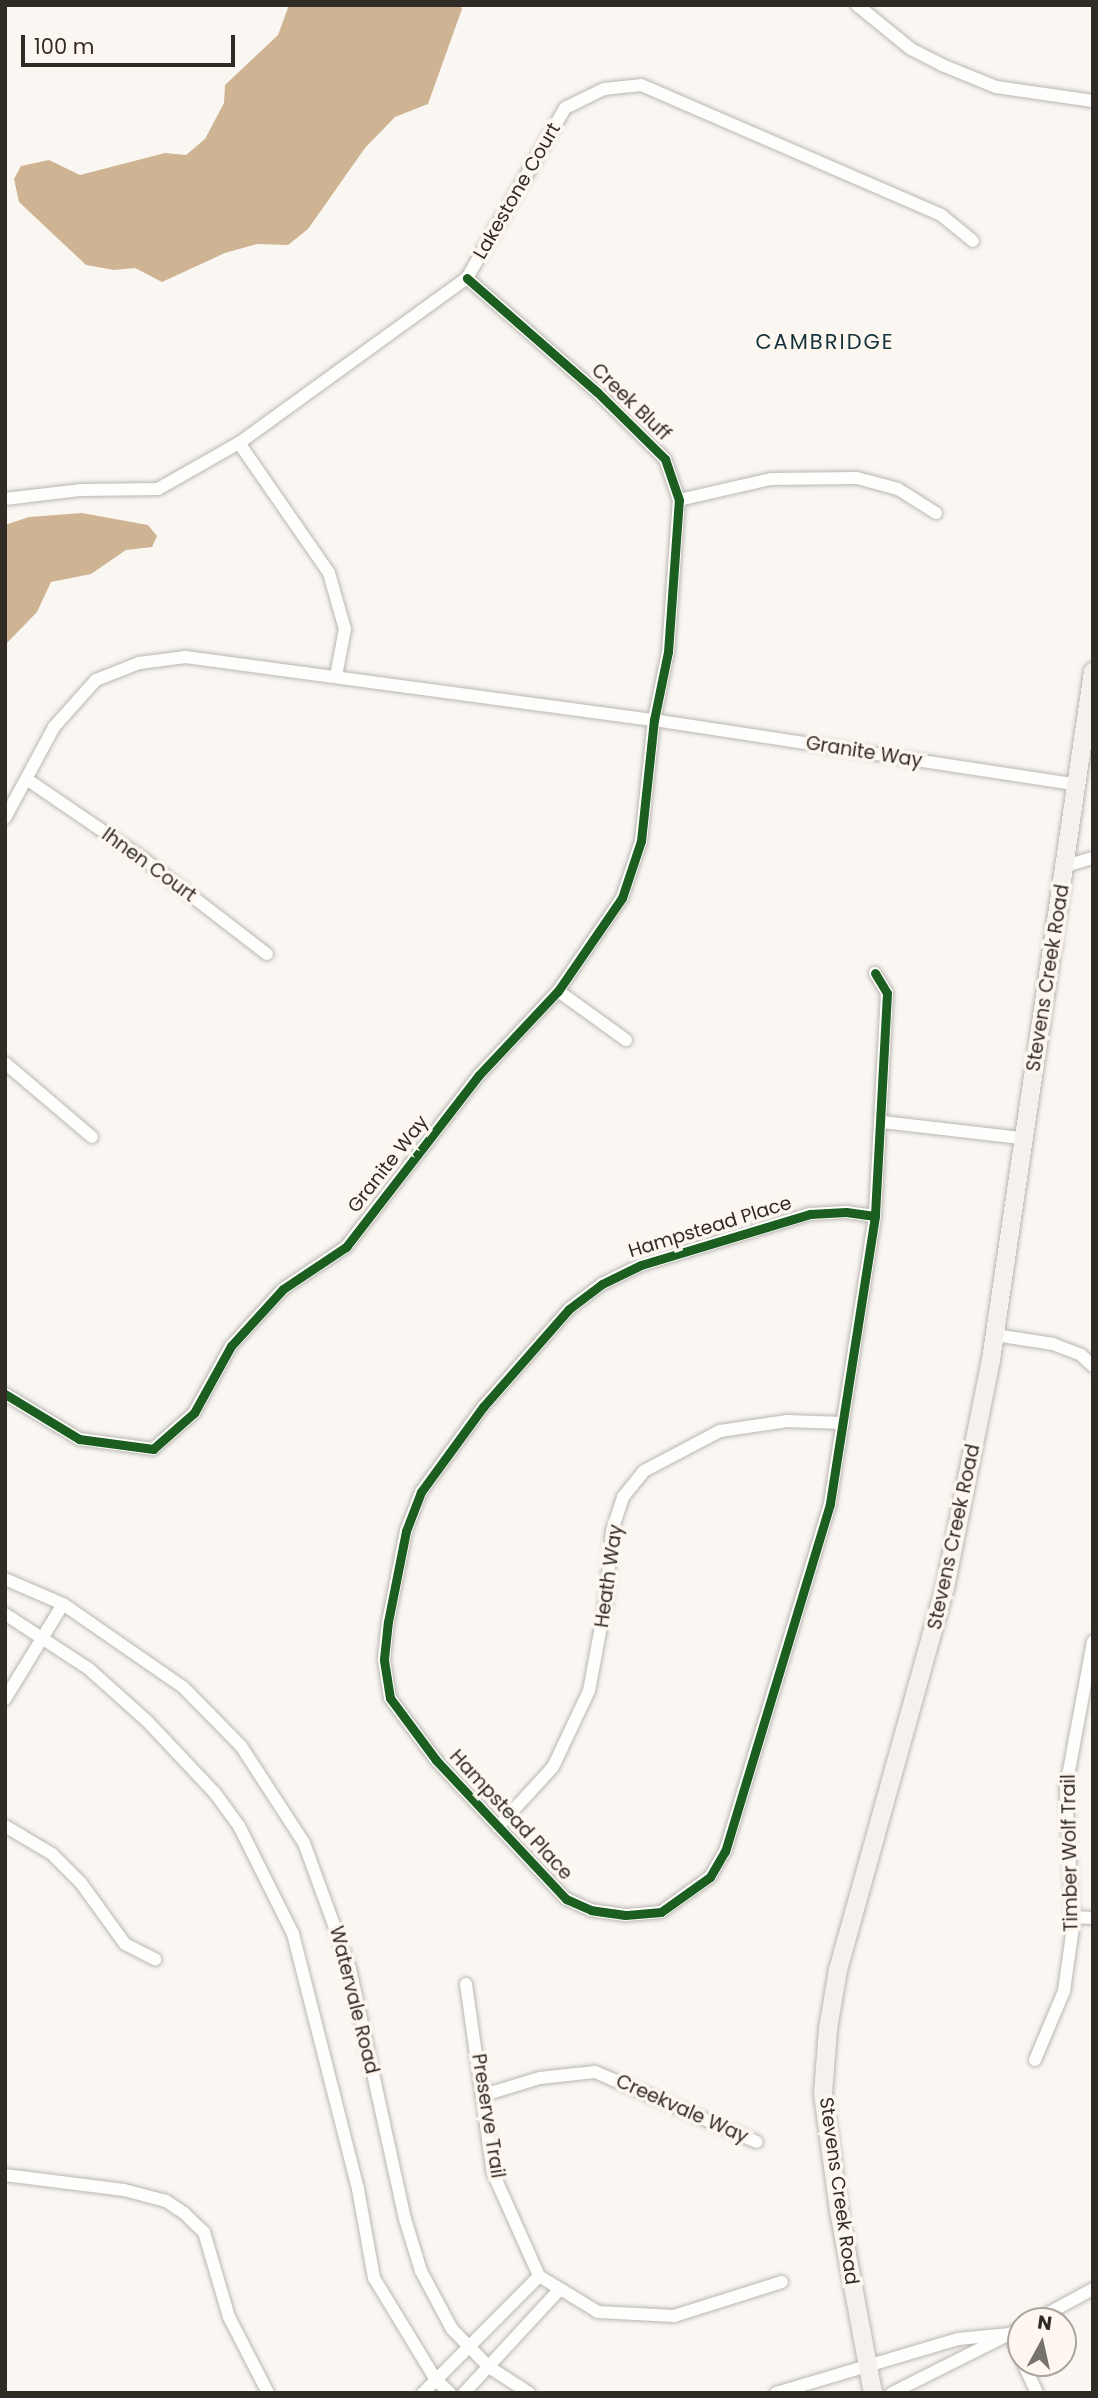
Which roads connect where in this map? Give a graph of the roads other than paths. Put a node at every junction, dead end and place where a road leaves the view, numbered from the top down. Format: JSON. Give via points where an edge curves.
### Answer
{"nodes":[{"id":1,"x":857,"y":5,"type":"edge"},
{"id":2,"x":1093,"y":101,"type":"edge"},
{"id":3,"x":973,"y":241,"type":"dead end"},
{"id":4,"x":467,"y":278,"type":"junction"},
{"id":5,"x":240,"y":443,"type":"junction"},
{"id":6,"x":5,"y":499,"type":"edge"},
{"id":7,"x":679,"y":499,"type":"junction"},
{"id":8,"x":936,"y":513,"type":"dead end"},
{"id":9,"x":1093,"y":672,"type":"edge"},
{"id":10,"x":336,"y":676,"type":"junction"},
{"id":11,"x":654,"y":720,"type":"junction"},
{"id":12,"x":29,"y":780,"type":"junction"},
{"id":13,"x":1074,"y":784,"type":"junction"},
{"id":14,"x":5,"y":818,"type":"edge"},
{"id":15,"x":1093,"y":859,"type":"edge"},
{"id":16,"x":1065,"y":866,"type":"junction"},
{"id":17,"x":267,"y":954,"type":"dead end"},
{"id":18,"x":875,"y":973,"type":"dead end"},
{"id":19,"x":558,"y":991,"type":"junction"},
{"id":20,"x":626,"y":1040,"type":"dead end"},
{"id":21,"x":5,"y":1063,"type":"edge"},
{"id":22,"x":882,"y":1122,"type":"junction"},
{"id":23,"x":92,"y":1137,"type":"dead end"},
{"id":24,"x":1021,"y":1138,"type":"junction"},
{"id":25,"x":875,"y":1216,"type":"junction"},
{"id":26,"x":995,"y":1335,"type":"junction"},
{"id":27,"x":1093,"y":1366,"type":"edge"},
{"id":28,"x":5,"y":1394,"type":"edge"},
{"id":29,"x":843,"y":1423,"type":"junction"},
{"id":30,"x":5,"y":1578,"type":"edge"},
{"id":31,"x":63,"y":1604,"type":"junction"},
{"id":32,"x":5,"y":1614,"type":"edge"},
{"id":33,"x":42,"y":1638,"type":"junction"},
{"id":34,"x":1093,"y":1641,"type":"edge"},
{"id":35,"x":5,"y":1699,"type":"edge"},
{"id":36,"x":5,"y":1826,"type":"edge"},
{"id":37,"x":498,"y":1827,"type":"junction"},
{"id":38,"x":1073,"y":1917,"type":"junction"},
{"id":39,"x":1093,"y":1917,"type":"edge"},
{"id":40,"x":155,"y":1959,"type":"dead end"},
{"id":41,"x":466,"y":1984,"type":"dead end"},
{"id":42,"x":1035,"y":2060,"type":"dead end"},
{"id":43,"x":484,"y":2095,"type":"junction"},
{"id":44,"x":757,"y":2142,"type":"dead end"},
{"id":45,"x":5,"y":2175,"type":"edge"},
{"id":46,"x":539,"y":2276,"type":"junction"},
{"id":47,"x":782,"y":2282,"type":"dead end"},
{"id":48,"x":1093,"y":2289,"type":"edge"},
{"id":49,"x":558,"y":2291,"type":"junction"},
{"id":50,"x":1060,"y":2307,"type":"edge"},
{"id":51,"x":1007,"y":2332,"type":"edge"},
{"id":52,"x":1007,"y":2335,"type":"edge"},
{"id":53,"x":468,"y":2346,"type":"junction"},
{"id":54,"x":931,"y":2348,"type":"junction"},
{"id":55,"x":489,"y":2367,"type":"junction"},
{"id":56,"x":866,"y":2368,"type":"junction"},
{"id":57,"x":940,"y":2371,"type":"junction"},
{"id":58,"x":1030,"y":2377,"type":"edge"},
{"id":59,"x":436,"y":2380,"type":"junction"},
{"id":60,"x":268,"y":2393,"type":"edge"},
{"id":61,"x":423,"y":2393,"type":"edge"},
{"id":62,"x":450,"y":2393,"type":"edge"},
{"id":63,"x":464,"y":2393,"type":"edge"},
{"id":64,"x":529,"y":2393,"type":"edge"},
{"id":65,"x":776,"y":2393,"type":"edge"},
{"id":66,"x":873,"y":2393,"type":"edge"},
{"id":67,"x":892,"y":2393,"type":"edge"},
{"id":68,"x":1037,"y":2393,"type":"edge"}],
"edges":[{"from":1,"to":2,"type":"street","via":[[911,49],[996,87]]},
{"from":3,"to":4,"type":"street","name":"Lakestone Court","via":[[941,215],[641,85],[604,89],[565,108]]},
{"from":4,"to":5,"type":"street","name":"Lakestone Court"},
{"from":4,"to":7,"type":"street","name":"Creek Bluff","via":[[597,392],[665,459]]},
{"from":5,"to":6,"type":"street","name":"Lakestone Court","via":[[158,489],[81,490]]},
{"from":5,"to":10,"type":"street","via":[[329,573],[345,629]]},
{"from":7,"to":8,"type":"street","via":[[771,479],[857,478],[898,488]]},
{"from":7,"to":11,"type":"street","name":"Creek Bluff","via":[[668,652]]},
{"from":9,"to":13,"type":"street","name":"Stevens Creek Road"},
{"from":10,"to":11,"type":"street","name":"Granite Way"},
{"from":10,"to":12,"type":"street","name":"Granite Way","via":[[186,657],[139,663],[96,680],[54,727]]},
{"from":11,"to":13,"type":"street","name":"Granite Way"},
{"from":11,"to":19,"type":"street","name":"Granite Way","via":[[641,841],[622,898]]},
{"from":12,"to":14,"type":"street","name":"Granite Way"},
{"from":12,"to":17,"type":"street","name":"Ihnen Court","via":[[141,857]]},
{"from":13,"to":16,"type":"street","name":"Stevens Creek Road"},
{"from":15,"to":16,"type":"street"},
{"from":16,"to":24,"type":"street","name":"Stevens Creek Road"},
{"from":18,"to":22,"type":"street","name":"Hampstead Place","via":[[887,993]]},
{"from":19,"to":20,"type":"street"},
{"from":19,"to":28,"type":"street","name":"Granite Way","via":[[479,1075],[346,1247],[283,1289],[231,1346],[194,1413],[153,1449],[79,1438]]},
{"from":21,"to":23,"type":"street"},
{"from":22,"to":24,"type":"street"},
{"from":22,"to":25,"type":"street","name":"Hampstead Place"},
{"from":24,"to":26,"type":"street","name":"Stevens Creek Road"},
{"from":25,"to":29,"type":"street","name":"Hampstead Place"},
{"from":25,"to":37,"type":"street","name":"Hampstead Place","via":[[810,1214],[641,1265],[602,1284],[569,1310],[439,1462],[406,1531],[396,1577],[384,1659],[390,1698],[411,1731]]},
{"from":26,"to":27,"type":"street","via":[[1053,1344],[1082,1355]]},
{"from":26,"to":56,"type":"street","name":"Stevens Creek Road","via":[[945,1588],[838,1970],[828,2029],[824,2094]]},
{"from":29,"to":37,"type":"street","name":"Heath Way","via":[[787,1420],[720,1431],[644,1471],[623,1497],[612,1531],[606,1599],[589,1690],[553,1766]]},
{"from":29,"to":37,"type":"street","name":"Hampstead Place","via":[[830,1504],[777,1690],[725,1851],[710,1877],[661,1912],[625,1915],[591,1910],[566,1899]]},
{"from":30,"to":31,"type":"street","name":"Watervale Road"},
{"from":31,"to":33,"type":"street"},
{"from":31,"to":53,"type":"street","name":"Watervale Road","via":[[183,1687],[241,1746],[304,1843],[351,1969],[421,2271],[452,2329]]},
{"from":32,"to":33,"type":"street"},
{"from":33,"to":35,"type":"street"},
{"from":33,"to":59,"type":"street","via":[[89,1669],[188,1763],[239,1826],[267,1877],[293,1934],[311,1993],[358,2189],[374,2278]]},
{"from":34,"to":38,"type":"street","name":"Timber Wolf Trail","via":[[1073,1729],[1066,1787]]},
{"from":36,"to":40,"type":"street","via":[[52,1854],[81,1883],[125,1944]]},
{"from":38,"to":39,"type":"street"},
{"from":38,"to":42,"type":"street","name":"Timber Wolf Trail","via":[[1064,1991]]},
{"from":41,"to":43,"type":"street","name":"Preserve Trail"},
{"from":43,"to":44,"type":"street","name":"Creekvale Way","via":[[540,2078],[595,2072]]},
{"from":43,"to":46,"type":"street","name":"Preserve Trail","via":[[493,2173]]},
{"from":45,"to":60,"type":"street","via":[[124,2190],[166,2201],[184,2213],[204,2232],[229,2317]]},
{"from":46,"to":49,"type":"street","name":"Preserve Trail"},
{"from":46,"to":53,"type":"street"},
{"from":47,"to":49,"type":"street","name":"Preserve Trail","via":[[674,2316],[598,2312]]},
{"from":48,"to":50,"type":"street"},
{"from":49,"to":55,"type":"street"},
{"from":51,"to":54,"type":"street"},
{"from":52,"to":57,"type":"street"},
{"from":53,"to":55,"type":"street","name":"Watervale Road"},
{"from":53,"to":59,"type":"street"},
{"from":54,"to":56,"type":"street"},
{"from":54,"to":57,"type":"street"},
{"from":55,"to":63,"type":"street"},
{"from":55,"to":64,"type":"street","name":"Watervale Road"},
{"from":56,"to":65,"type":"street"},
{"from":56,"to":66,"type":"street","name":"Stevens Creek Road"},
{"from":57,"to":67,"type":"street"},
{"from":58,"to":68,"type":"street"},
{"from":59,"to":61,"type":"street"},
{"from":59,"to":62,"type":"street"}]}
